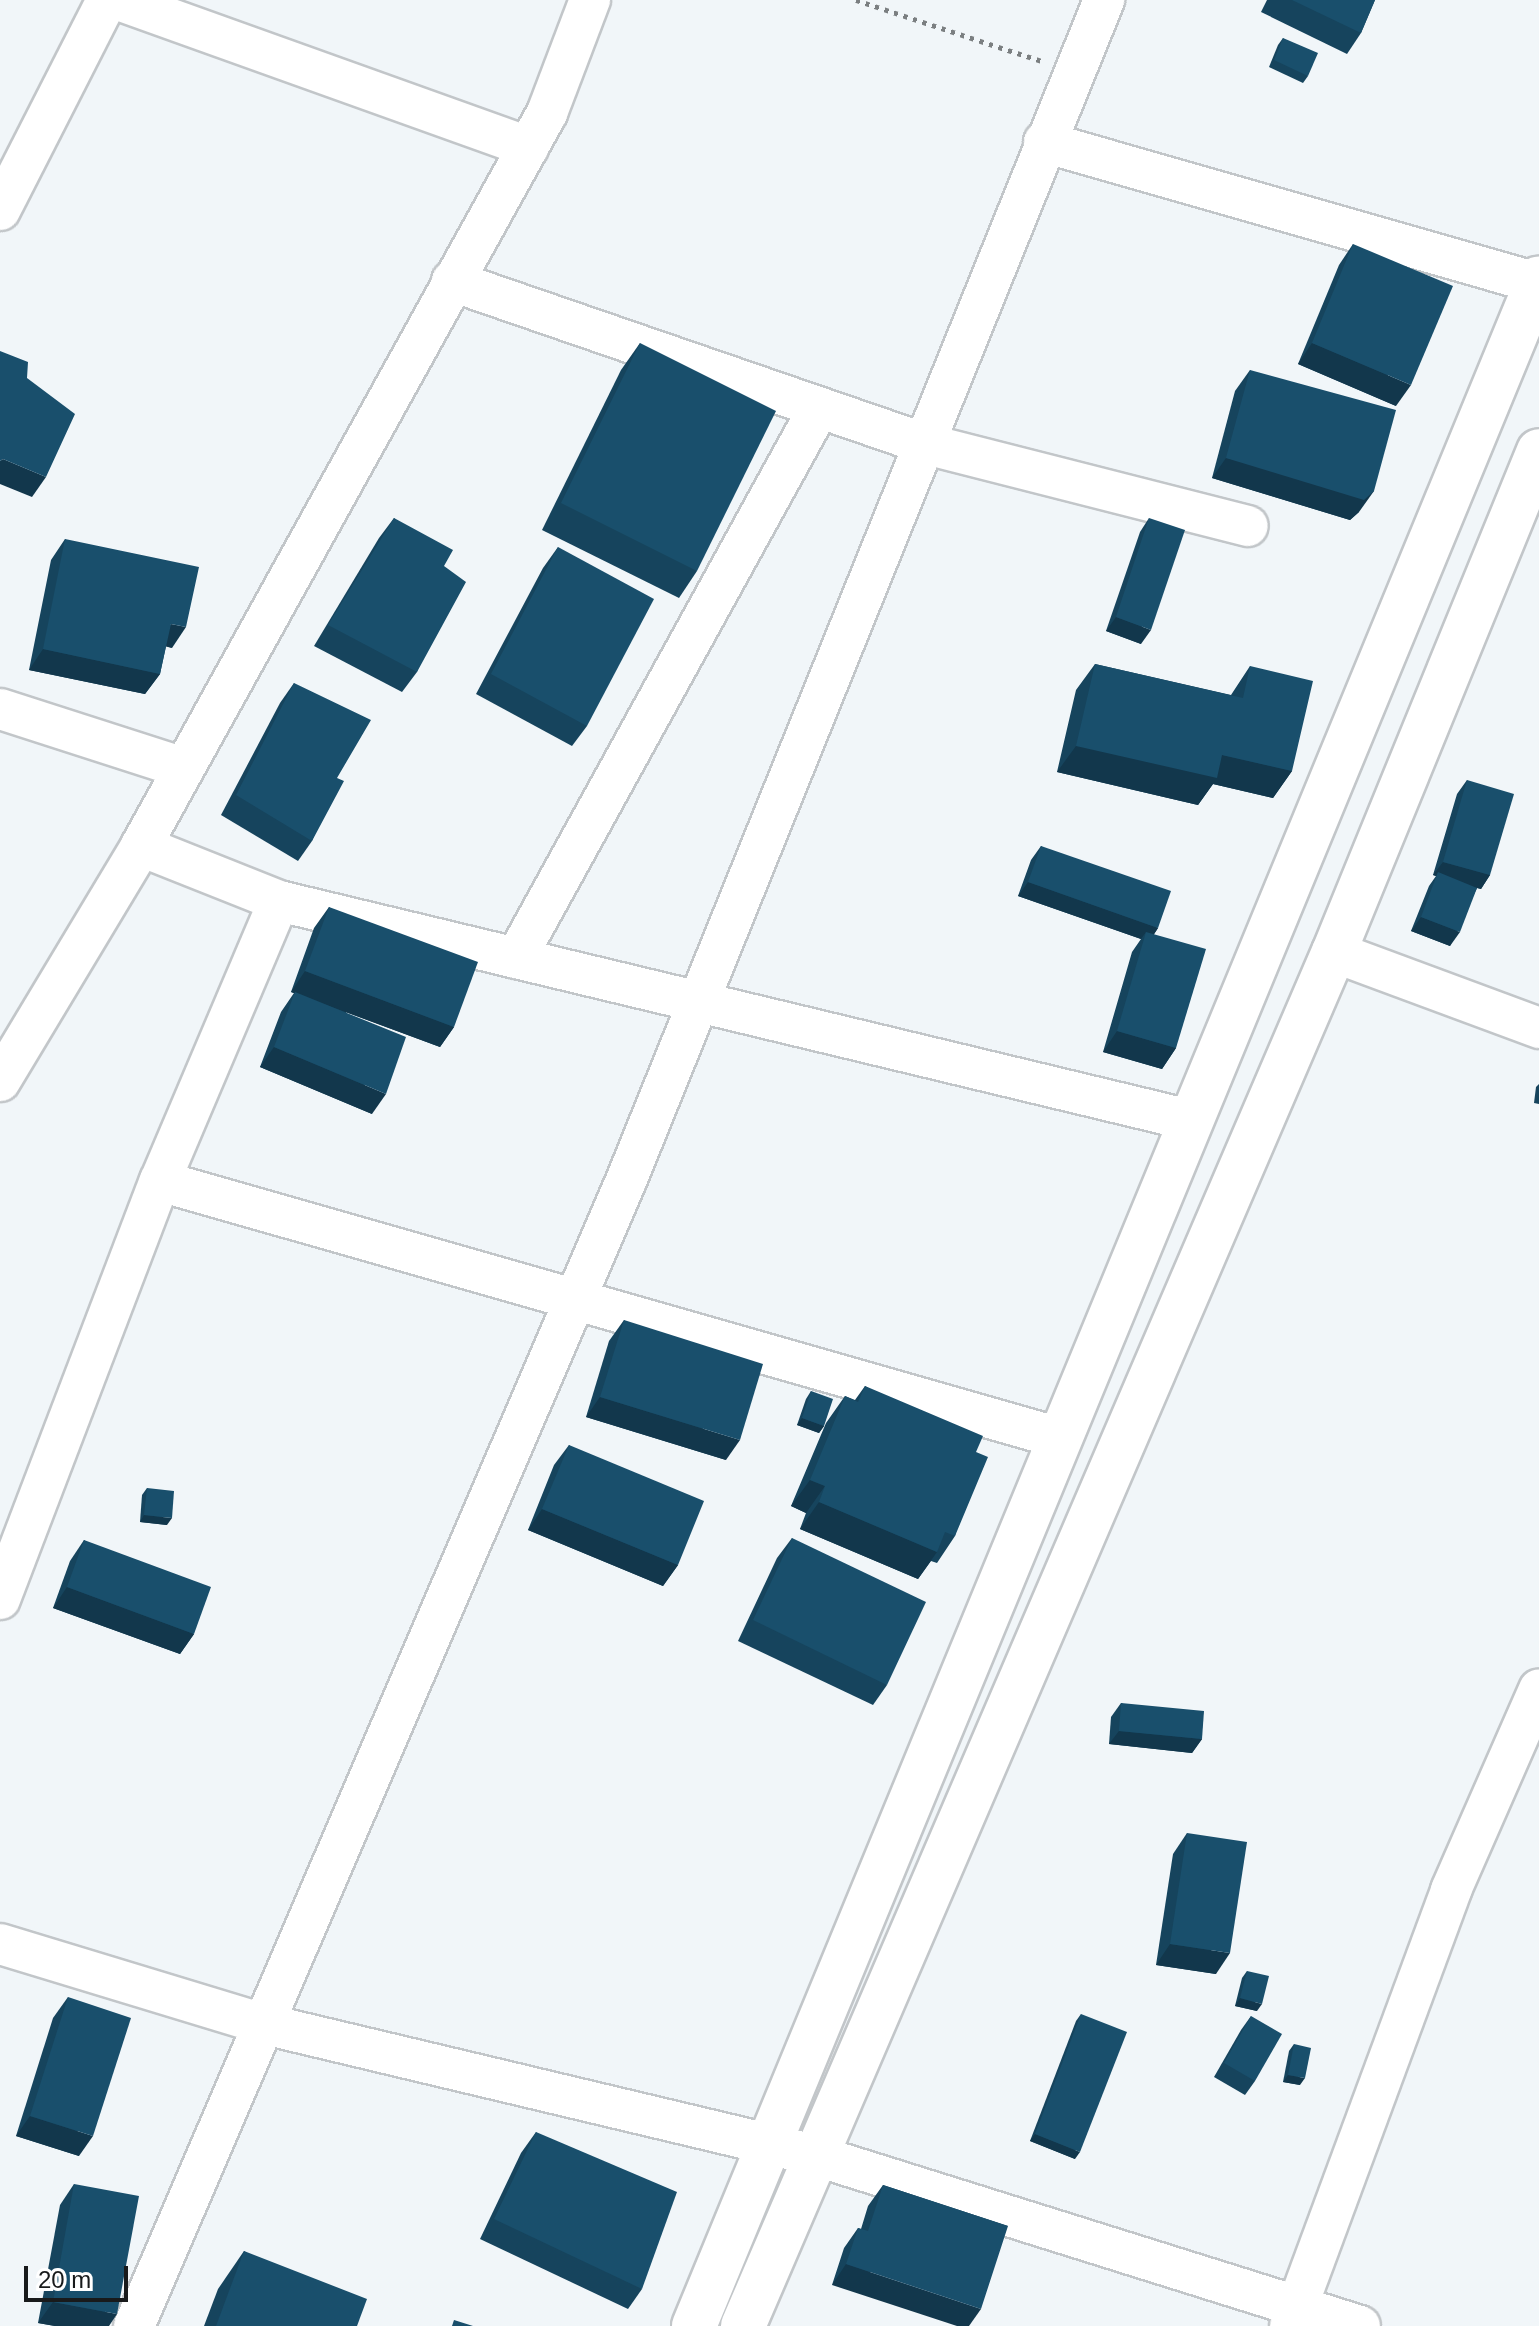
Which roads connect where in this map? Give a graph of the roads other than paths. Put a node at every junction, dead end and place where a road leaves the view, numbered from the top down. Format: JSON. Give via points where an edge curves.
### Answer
{"nodes":[{"id":1,"x":107,"y":0,"type":"edge"},
{"id":2,"x":118,"y":0,"type":"edge"},
{"id":3,"x":590,"y":0,"type":"edge"},
{"id":4,"x":1104,"y":0,"type":"edge"},
{"id":5,"x":1044,"y":142,"type":"junction"},
{"id":6,"x":528,"y":147,"type":"junction"},
{"id":7,"x":0,"y":210,"type":"edge"},
{"id":8,"x":452,"y":281,"type":"junction"},
{"id":9,"x":1538,"y":281,"type":"edge"},
{"id":10,"x":819,"y":408,"type":"junction"},
{"id":11,"x":922,"y":443,"type":"junction"},
{"id":12,"x":1539,"y":451,"type":"edge"},
{"id":13,"x":1248,"y":526,"type":"dead end"},
{"id":14,"x":0,"y":709,"type":"edge"},
{"id":15,"x":184,"y":768,"type":"junction"},
{"id":16,"x":141,"y":846,"type":"junction"},
{"id":17,"x":279,"y":901,"type":"junction"},
{"id":18,"x":1334,"y":952,"type":"junction"},
{"id":19,"x":516,"y":958,"type":"junction"},
{"id":20,"x":698,"y":1002,"type":"junction"},
{"id":21,"x":1539,"y":1028,"type":"edge"},
{"id":22,"x":0,"y":1081,"type":"edge"},
{"id":23,"x":1190,"y":1120,"type":"junction"},
{"id":24,"x":160,"y":1181,"type":"junction"},
{"id":25,"x":574,"y":1299,"type":"junction"},
{"id":26,"x":1060,"y":1438,"type":"junction"},
{"id":27,"x":0,"y":1599,"type":"edge"},
{"id":28,"x":1539,"y":1690,"type":"edge"},
{"id":29,"x":0,"y":1944,"type":"edge"},
{"id":30,"x":260,"y":2023,"type":"junction"},
{"id":31,"x":771,"y":2145,"type":"junction"},
{"id":32,"x":814,"y":2155,"type":"junction"},
{"id":33,"x":1295,"y":2316,"type":"edge"},
{"id":34,"x":134,"y":2326,"type":"edge"},
{"id":35,"x":694,"y":2326,"type":"edge"},
{"id":36,"x":743,"y":2326,"type":"edge"},
{"id":37,"x":1360,"y":2326,"type":"edge"}],
"edges":[{"from":1,"to":7,"type":"street"},
{"from":2,"to":6,"type":"street"},
{"from":3,"to":6,"type":"street"},
{"from":4,"to":5,"type":"street"},
{"from":5,"to":9,"type":"street"},
{"from":5,"to":11,"type":"street"},
{"from":6,"to":8,"type":"street"},
{"from":8,"to":10,"type":"street"},
{"from":8,"to":15,"type":"street"},
{"from":9,"to":23,"type":"street"},
{"from":10,"to":11,"type":"street"},
{"from":10,"to":19,"type":"street"},
{"from":11,"to":13,"type":"street"},
{"from":11,"to":20,"type":"street"},
{"from":12,"to":18,"type":"street"},
{"from":14,"to":15,"type":"street"},
{"from":15,"to":16,"type":"street"},
{"from":16,"to":17,"type":"street"},
{"from":16,"to":22,"type":"street"},
{"from":17,"to":19,"type":"street"},
{"from":17,"to":24,"type":"street"},
{"from":18,"to":21,"type":"street"},
{"from":18,"to":32,"type":"street"},
{"from":19,"to":20,"type":"street"},
{"from":20,"to":23,"type":"street"},
{"from":20,"to":25,"type":"street"},
{"from":23,"to":26,"type":"street"},
{"from":24,"to":25,"type":"street"},
{"from":24,"to":27,"type":"street"},
{"from":25,"to":26,"type":"street"},
{"from":25,"to":30,"type":"street"},
{"from":26,"to":31,"type":"street"},
{"from":28,"to":33,"type":"street","via":[[1451,1890]]},
{"from":29,"to":30,"type":"street"},
{"from":30,"to":31,"type":"street"},
{"from":30,"to":34,"type":"street"},
{"from":31,"to":32,"type":"street"},
{"from":31,"to":35,"type":"street"},
{"from":32,"to":33,"type":"street"},
{"from":32,"to":36,"type":"street"},
{"from":33,"to":37,"type":"street"}]}
